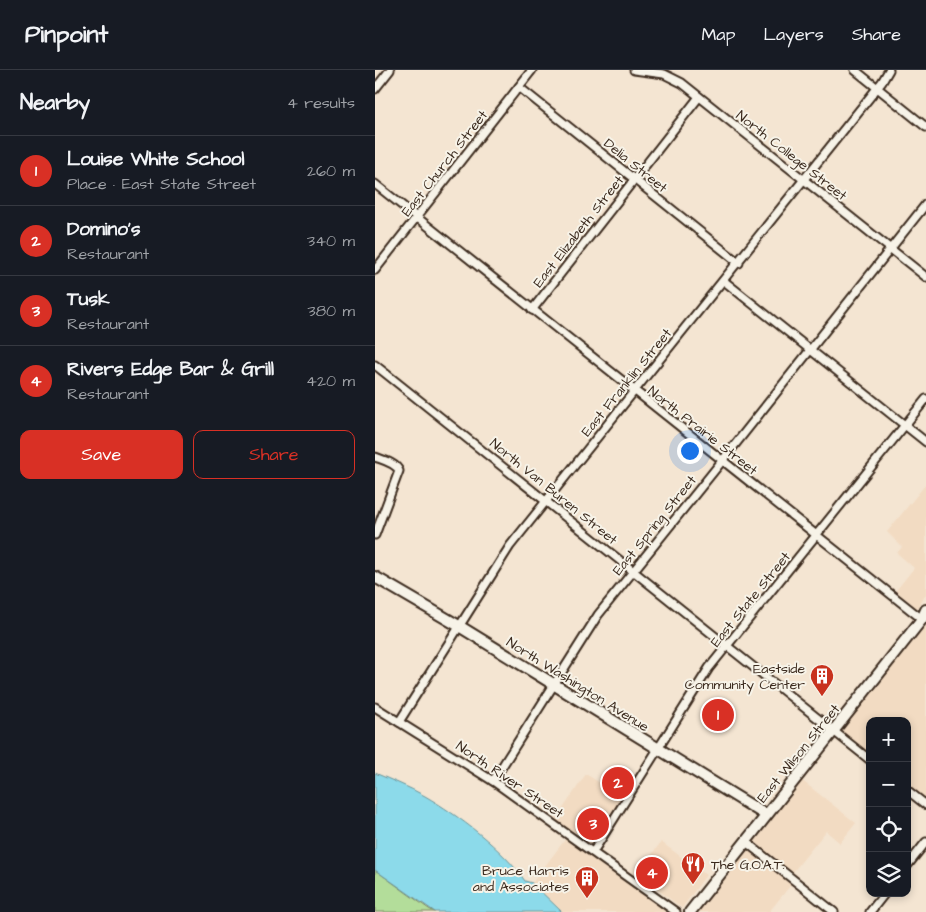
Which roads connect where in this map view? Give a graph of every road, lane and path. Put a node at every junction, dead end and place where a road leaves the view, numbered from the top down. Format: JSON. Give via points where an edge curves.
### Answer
{"nodes":[{"id":1,"x":390,"y":70,"type":"edge"},
{"id":2,"x":532,"y":70,"type":"edge"},
{"id":3,"x":634,"y":70,"type":"edge"},
{"id":4,"x":855,"y":70,"type":"edge"},
{"id":5,"x":889,"y":70,"type":"edge"},
{"id":6,"x":519,"y":87,"type":"junction"},
{"id":7,"x":878,"y":88,"type":"junction"},
{"id":8,"x":375,"y":89,"type":"edge"},
{"id":9,"x":699,"y":97,"type":"junction"},
{"id":10,"x":926,"y":127,"type":"edge"},
{"id":11,"x":635,"y":180,"type":"junction"},
{"id":12,"x":804,"y":180,"type":"junction"},
{"id":13,"x":375,"y":184,"type":"edge"},
{"id":14,"x":926,"y":204,"type":"edge"},
{"id":15,"x":417,"y":217,"type":"junction"},
{"id":16,"x":890,"y":248,"type":"junction"},
{"id":17,"x":739,"y":262,"type":"junction"},
{"id":18,"x":375,"y":270,"type":"edge"},
{"id":19,"x":926,"y":277,"type":"edge"},
{"id":20,"x":724,"y":281,"type":"junction"},
{"id":21,"x":532,"y":310,"type":"junction"},
{"id":22,"x":810,"y":350,"type":"junction"},
{"id":23,"x":375,"y":365,"type":"edge"},
{"id":24,"x":634,"y":391,"type":"junction"},
{"id":25,"x":926,"y":399,"type":"edge"},
{"id":26,"x":905,"y":426,"type":"junction"},
{"id":27,"x":926,"y":442,"type":"edge"},
{"id":28,"x":375,"y":457,"type":"edge"},
{"id":29,"x":722,"y":461,"type":"junction"},
{"id":30,"x":546,"y":501,"type":"junction"},
{"id":31,"x":375,"y":535,"type":"edge"},
{"id":32,"x":817,"y":536,"type":"junction"},
{"id":33,"x":633,"y":571,"type":"junction"},
{"id":34,"x":375,"y":577,"type":"edge"},
{"id":35,"x":925,"y":617,"type":"edge"},
{"id":36,"x":459,"y":626,"type":"junction"},
{"id":37,"x":727,"y":646,"type":"junction"},
{"id":38,"x":554,"y":685,"type":"junction"},
{"id":39,"x":375,"y":707,"type":"edge"},
{"id":40,"x":399,"y":722,"type":"junction"},
{"id":41,"x":833,"y":732,"type":"junction"},
{"id":42,"x":657,"y":750,"type":"junction"},
{"id":43,"x":866,"y":757,"type":"edge"},
{"id":44,"x":493,"y":781,"type":"junction"},
{"id":45,"x":911,"y":793,"type":"edge"},
{"id":46,"x":926,"y":805,"type":"edge"},
{"id":47,"x":766,"y":816,"type":"junction"},
{"id":48,"x":746,"y":842,"type":"junction"},
{"id":49,"x":926,"y":842,"type":"edge"},
{"id":50,"x":593,"y":852,"type":"junction"},
{"id":51,"x":911,"y":861,"type":"edge"},
{"id":52,"x":882,"y":897,"type":"edge"},
{"id":53,"x":694,"y":910,"type":"edge"},
{"id":54,"x":676,"y":912,"type":"edge"},
{"id":55,"x":834,"y":912,"type":"edge"},
{"id":56,"x":870,"y":912,"type":"edge"}],
"edges":[{"from":1,"to":8,"type":"street"},
{"from":2,"to":6,"type":"street","name":"East Church Street"},
{"from":3,"to":9,"type":"street","name":"North College Street","via":[[670,76]]},
{"from":4,"to":7,"type":"street"},
{"from":5,"to":7,"type":"street","name":"East Franklin Street"},
{"from":6,"to":11,"type":"street","name":"Delia Street"},
{"from":6,"to":15,"type":"street","name":"East Church Street"},
{"from":7,"to":10,"type":"street"},
{"from":7,"to":12,"type":"street","name":"East Franklin Street"},
{"from":9,"to":11,"type":"street","name":"East Elizabeth Street"},
{"from":9,"to":12,"type":"street","name":"North College Street"},
{"from":11,"to":17,"type":"street","name":"Delia Street"},
{"from":11,"to":21,"type":"street","name":"East Elizabeth Street"},
{"from":12,"to":16,"type":"street","name":"North College Street"},
{"from":12,"to":17,"type":"street","name":"East Franklin Street"},
{"from":13,"to":15,"type":"street","name":"North Prairie Street"},
{"from":14,"to":16,"type":"street","name":"East Spring Street"},
{"from":15,"to":18,"type":"street","name":"East Church Street"},
{"from":15,"to":21,"type":"street","name":"North Prairie Street"},
{"from":16,"to":19,"type":"street","name":"North College Street"},
{"from":16,"to":22,"type":"street","name":"East Spring Street"},
{"from":17,"to":20,"type":"street","name":"East Franklin Street"},
{"from":20,"to":22,"type":"street"},
{"from":20,"to":24,"type":"street","name":"East Franklin Street"},
{"from":21,"to":24,"type":"street","name":"North Prairie Street"},
{"from":22,"to":26,"type":"street"},
{"from":22,"to":29,"type":"street","name":"East Spring Street"},
{"from":23,"to":30,"type":"street","name":"North Van Buren Street"},
{"from":24,"to":29,"type":"street","name":"North Prairie Street"},
{"from":24,"to":30,"type":"street","name":"East Franklin Street"},
{"from":25,"to":26,"type":"street","name":"East State Street"},
{"from":26,"to":27,"type":"street"},
{"from":26,"to":32,"type":"street","name":"East State Street"},
{"from":28,"to":31,"type":"street","via":[[394,465],[399,472]]},
{"from":29,"to":32,"type":"street","name":"North Prairie Street"},
{"from":29,"to":33,"type":"street","name":"East Spring Street"},
{"from":30,"to":33,"type":"street","name":"North Van Buren Street"},
{"from":30,"to":36,"type":"street","name":"East Franklin Street","via":[[510,546]]},
{"from":32,"to":35,"type":"street","name":"North Prairie Street"},
{"from":32,"to":37,"type":"street","name":"East State Street"},
{"from":33,"to":37,"type":"street","name":"North Van Buren Street"},
{"from":33,"to":38,"type":"street","name":"East Spring Street","via":[[598,615]]},
{"from":34,"to":36,"type":"main road","name":"North Washington Avenue"},
{"from":35,"to":41,"type":"main road","name":"East Wilson Street"},
{"from":36,"to":38,"type":"main road","name":"North Washington Avenue"},
{"from":36,"to":40,"type":"street","name":"East Franklin Street"},
{"from":37,"to":41,"type":"street","name":"North Van Buren Street"},
{"from":37,"to":42,"type":"street","name":"East State Street","via":[[693,692]]},
{"from":38,"to":42,"type":"main road","name":"North Washington Avenue"},
{"from":38,"to":44,"type":"street","name":"East Spring Street"},
{"from":39,"to":40,"type":"street","name":"North River Street"},
{"from":40,"to":44,"type":"street","name":"North River Street"},
{"from":41,"to":43,"type":"street","name":"North Van Buren Street"},
{"from":41,"to":47,"type":"main road","name":"East Wilson Street"},
{"from":42,"to":47,"type":"main road","name":"North Washington Avenue"},
{"from":42,"to":50,"type":"street","name":"East State Street"},
{"from":44,"to":50,"type":"street","name":"North River Street"},
{"from":45,"to":46,"type":"street"},
{"from":47,"to":48,"type":"main road","name":"East Wilson Street"},
{"from":48,"to":53,"type":"main road","name":"East Wilson Street"},
{"from":48,"to":55,"type":"street"},
{"from":49,"to":51,"type":"street"},
{"from":50,"to":54,"type":"street","name":"North River Street"},
{"from":52,"to":56,"type":"street"}]}
